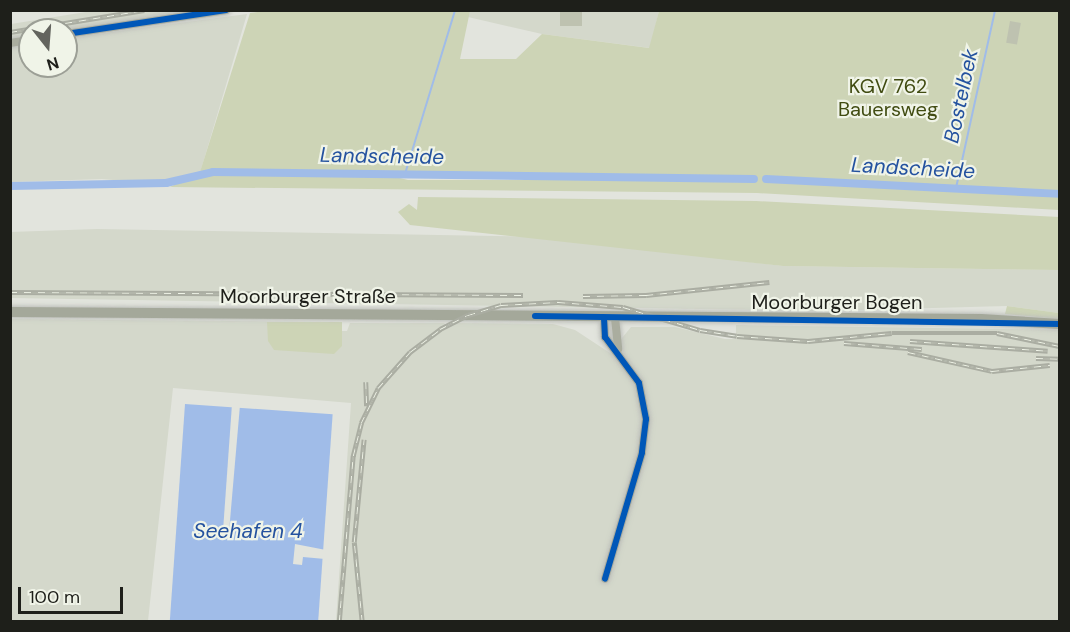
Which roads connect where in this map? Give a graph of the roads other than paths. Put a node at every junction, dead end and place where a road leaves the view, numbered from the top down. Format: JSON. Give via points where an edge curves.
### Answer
{"nodes":[{"id":1,"x":226,"y":10,"type":"edge"},
{"id":2,"x":78,"y":32,"type":"edge"},
{"id":3,"x":10,"y":312,"type":"edge"},
{"id":4,"x":609,"y":318,"type":"junction"},
{"id":5,"x":1059,"y":324,"type":"edge"},
{"id":6,"x":605,"y":579,"type":"dead end"}],
"edges":[{"from":1,"to":2,"type":"street"},
{"from":3,"to":4,"type":"main road","name":"Moorburger Straße"},
{"from":4,"to":5,"type":"main road","name":"Moorburger Bogen","via":[[981,319]]},
{"from":4,"to":6,"type":"street","via":[[605,337],[618,349],[642,391],[646,429]]}]}
